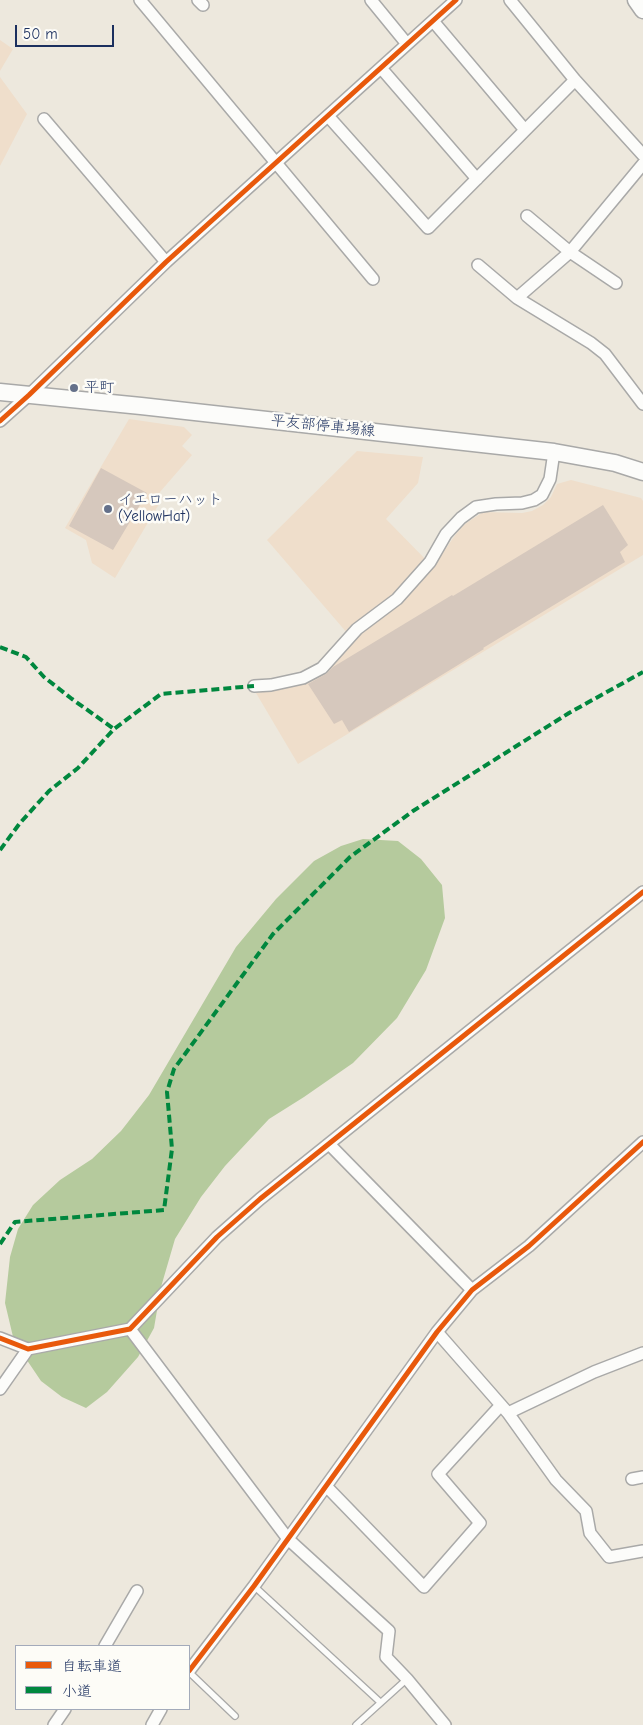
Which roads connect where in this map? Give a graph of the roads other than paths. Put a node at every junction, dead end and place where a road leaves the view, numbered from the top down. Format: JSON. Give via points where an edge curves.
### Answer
{"nodes":[{"id":1,"x":140,"y":0,"type":"edge"},
{"id":2,"x":371,"y":0,"type":"edge"},
{"id":3,"x":456,"y":0,"type":"edge"},
{"id":4,"x":510,"y":0,"type":"edge"},
{"id":5,"x":636,"y":0,"type":"edge"},
{"id":6,"x":643,"y":10,"type":"edge"},
{"id":7,"x":433,"y":21,"type":"junction"},
{"id":8,"x":407,"y":44,"type":"junction"},
{"id":9,"x":381,"y":68,"type":"junction"},
{"id":10,"x":575,"y":80,"type":"junction"},
{"id":11,"x":328,"y":116,"type":"junction"},
{"id":12,"x":44,"y":119,"type":"dead end"},
{"id":13,"x":525,"y":130,"type":"junction"},
{"id":14,"x":643,"y":155,"type":"edge"},
{"id":15,"x":277,"y":162,"type":"junction"},
{"id":16,"x":643,"y":164,"type":"edge"},
{"id":17,"x":477,"y":179,"type":"junction"},
{"id":18,"x":527,"y":216,"type":"dead end"},
{"id":19,"x":570,"y":252,"type":"junction"},
{"id":20,"x":166,"y":262,"type":"junction"},
{"id":21,"x":478,"y":265,"type":"dead end"},
{"id":22,"x":373,"y":279,"type":"dead end"},
{"id":23,"x":616,"y":283,"type":"dead end"},
{"id":24,"x":517,"y":298,"type":"junction"},
{"id":25,"x":0,"y":392,"type":"edge"},
{"id":26,"x":29,"y":395,"type":"junction"},
{"id":27,"x":643,"y":404,"type":"edge"},
{"id":28,"x":0,"y":421,"type":"edge"},
{"id":29,"x":554,"y":452,"type":"junction"},
{"id":30,"x":643,"y":472,"type":"edge"},
{"id":31,"x":254,"y":686,"type":"dead end"},
{"id":32,"x":643,"y":892,"type":"edge"},
{"id":33,"x":643,"y":1142,"type":"edge"},
{"id":34,"x":329,"y":1144,"type":"junction"},
{"id":35,"x":472,"y":1290,"type":"junction"},
{"id":36,"x":130,"y":1329,"type":"junction"},
{"id":37,"x":438,"y":1332,"type":"junction"},
{"id":38,"x":0,"y":1338,"type":"edge"},
{"id":39,"x":28,"y":1349,"type":"junction"},
{"id":40,"x":643,"y":1354,"type":"edge"},
{"id":41,"x":0,"y":1389,"type":"edge"},
{"id":42,"x":505,"y":1409,"type":"junction"},
{"id":43,"x":326,"y":1486,"type":"junction"},
{"id":44,"x":288,"y":1539,"type":"junction"},
{"id":45,"x":643,"y":1551,"type":"edge"},
{"id":46,"x":254,"y":1586,"type":"junction"},
{"id":47,"x":137,"y":1591,"type":"dead end"},
{"id":48,"x":106,"y":1645,"type":"edge"},
{"id":49,"x":190,"y":1670,"type":"edge"},
{"id":50,"x":190,"y":1672,"type":"edge"},
{"id":51,"x":407,"y":1678,"type":"junction"},
{"id":52,"x":380,"y":1702,"type":"junction"},
{"id":53,"x":64,"y":1710,"type":"edge"},
{"id":54,"x":160,"y":1710,"type":"edge"},
{"id":55,"x":234,"y":1716,"type":"dead end"},
{"id":56,"x":54,"y":1725,"type":"edge"},
{"id":57,"x":152,"y":1725,"type":"edge"},
{"id":58,"x":356,"y":1725,"type":"edge"},
{"id":59,"x":445,"y":1725,"type":"edge"}],
"edges":[{"from":1,"to":15,"type":"street"},
{"from":2,"to":8,"type":"street"},
{"from":3,"to":7,"type":"street"},
{"from":4,"to":10,"type":"street"},
{"from":5,"to":6,"type":"main road"},
{"from":7,"to":8,"type":"street"},
{"from":7,"to":13,"type":"street"},
{"from":8,"to":9,"type":"street"},
{"from":9,"to":11,"type":"street"},
{"from":9,"to":17,"type":"street"},
{"from":10,"to":13,"type":"street"},
{"from":10,"to":14,"type":"street"},
{"from":11,"to":15,"type":"street"},
{"from":11,"to":17,"type":"street","via":[[428,228]]},
{"from":12,"to":20,"type":"street"},
{"from":13,"to":17,"type":"street"},
{"from":15,"to":20,"type":"street"},
{"from":15,"to":22,"type":"street"},
{"from":16,"to":19,"type":"street"},
{"from":18,"to":19,"type":"street"},
{"from":19,"to":23,"type":"street"},
{"from":19,"to":24,"type":"street"},
{"from":20,"to":26,"type":"street"},
{"from":21,"to":24,"type":"street"},
{"from":24,"to":27,"type":"street","via":[[605,354]]},
{"from":25,"to":26,"type":"main road","name":"平友部停車場線"},
{"from":26,"to":28,"type":"street"},
{"from":26,"to":29,"type":"main road","name":"平友部停車場線"},
{"from":29,"to":30,"type":"main road","name":"平友部停車場線"},
{"from":29,"to":31,"type":"street","via":[[550,479],[542,495],[522,503],[476,507],[461,518],[446,534],[430,562],[397,599],[358,629],[322,668],[303,678]]},
{"from":32,"to":34,"type":"street"},
{"from":33,"to":35,"type":"street","via":[[529,1246]]},
{"from":34,"to":35,"type":"street"},
{"from":34,"to":36,"type":"street","via":[[216,1237]]},
{"from":35,"to":37,"type":"street"},
{"from":36,"to":39,"type":"street"},
{"from":36,"to":44,"type":"street"},
{"from":37,"to":42,"type":"street"},
{"from":37,"to":43,"type":"street"},
{"from":38,"to":39,"type":"street"},
{"from":39,"to":41,"type":"street"},
{"from":40,"to":42,"type":"street"},
{"from":42,"to":43,"type":"street","via":[[438,1474],[480,1523],[424,1587]]},
{"from":42,"to":45,"type":"street","via":[[556,1480],[586,1511],[590,1533],[609,1557]]},
{"from":43,"to":44,"type":"street"},
{"from":44,"to":46,"type":"street"},
{"from":44,"to":51,"type":"street","via":[[389,1631],[386,1657]]},
{"from":46,"to":49,"type":"street"},
{"from":46,"to":52,"type":"lane"},
{"from":47,"to":48,"type":"street"},
{"from":50,"to":55,"type":"lane"},
{"from":51,"to":52,"type":"lane"},
{"from":51,"to":59,"type":"street"},
{"from":52,"to":58,"type":"lane"},
{"from":53,"to":56,"type":"street"},
{"from":54,"to":57,"type":"street"}]}
